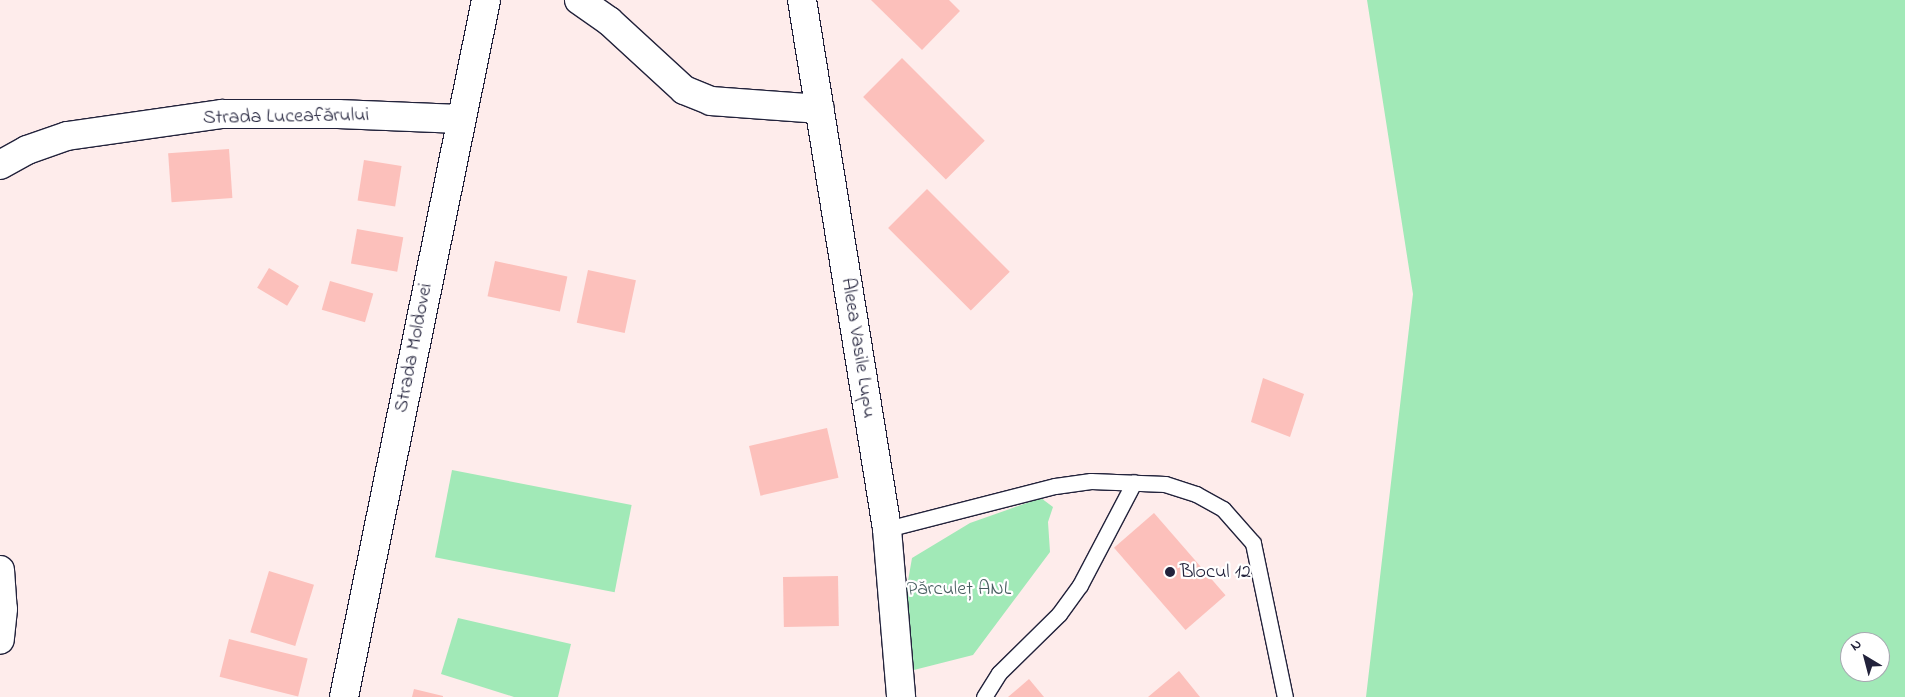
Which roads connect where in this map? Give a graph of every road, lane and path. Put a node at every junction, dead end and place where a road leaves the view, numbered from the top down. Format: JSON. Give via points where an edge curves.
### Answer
{"nodes":[{"id":1,"x":486,"y":0,"type":"edge"},
{"id":2,"x":579,"y":0,"type":"edge"},
{"id":3,"x":802,"y":0,"type":"edge"},
{"id":4,"x":820,"y":109,"type":"junction"},
{"id":5,"x":460,"y":119,"type":"junction"},
{"id":6,"x":0,"y":165,"type":"edge"},
{"id":7,"x":1134,"y":482,"type":"junction"},
{"id":8,"x":887,"y":529,"type":"junction"},
{"id":9,"x":0,"y":570,"type":"edge"},
{"id":10,"x":0,"y":640,"type":"edge"},
{"id":11,"x":344,"y":697,"type":"edge"},
{"id":12,"x":901,"y":697,"type":"edge"},
{"id":13,"x":984,"y":697,"type":"edge"},
{"id":14,"x":1285,"y":697,"type":"edge"}],
"edges":[{"from":1,"to":5,"type":"street","name":"Strada Moldovei"},
{"from":2,"to":4,"type":"street","via":[[609,21],[684,90],[711,100]]},
{"from":3,"to":4,"type":"street","name":"Aleea Vasile Lupu"},
{"from":4,"to":8,"type":"street","name":"Aleea Vasile Lupu"},
{"from":5,"to":6,"type":"street","name":"Strada Luceafărului","via":[[222,114],[67,136],[27,150]]},
{"from":5,"to":11,"type":"street","name":"Strada Moldovei"},
{"from":7,"to":8,"type":"lane","via":[[1092,481],[1055,486]]},
{"from":7,"to":13,"type":"lane","via":[[1080,585],[1059,614],[998,673]]},
{"from":7,"to":14,"type":"lane","via":[[1165,484],[1196,494],[1223,509],[1253,543]]},
{"from":8,"to":12,"type":"street","name":"Aleea Vasile Lupu"},
{"from":9,"to":10,"type":"street","via":[[3,610]]}]}
